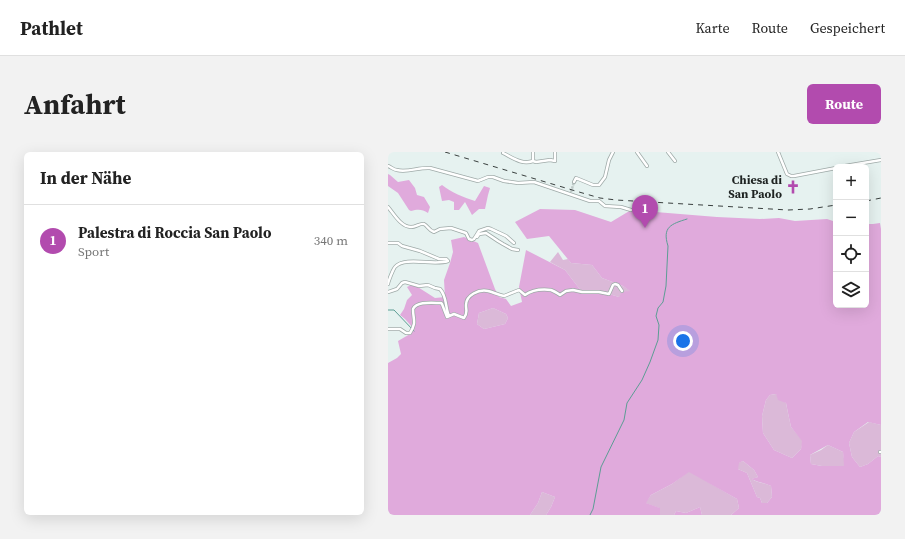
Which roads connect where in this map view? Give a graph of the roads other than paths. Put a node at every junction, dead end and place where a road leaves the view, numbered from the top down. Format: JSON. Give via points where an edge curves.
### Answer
{"nodes":[{"id":1,"x":533,"y":152,"type":"edge"},
{"id":2,"x":555,"y":152,"type":"edge"},
{"id":3,"x":613,"y":152,"type":"edge"},
{"id":4,"x":637,"y":152,"type":"edge"},
{"id":5,"x":668,"y":152,"type":"edge"},
{"id":6,"x":778,"y":152,"type":"edge"},
{"id":7,"x":503,"y":153,"type":"dead end"},
{"id":8,"x":881,"y":160,"type":"edge"},
{"id":9,"x":534,"y":161,"type":"junction"},
{"id":10,"x":675,"y":161,"type":"dead end"},
{"id":11,"x":857,"y":164,"type":"edge"},
{"id":12,"x":388,"y":166,"type":"edge"},
{"id":13,"x":647,"y":166,"type":"dead end"},
{"id":14,"x":833,"y":169,"type":"edge"},
{"id":15,"x":574,"y":182,"type":"dead end"},
{"id":16,"x":388,"y":207,"type":"edge"},
{"id":17,"x":631,"y":210,"type":"dead end"},
{"id":18,"x":473,"y":240,"type":"junction"},
{"id":19,"x":388,"y":243,"type":"edge"},
{"id":20,"x":514,"y":243,"type":"dead end"},
{"id":21,"x":518,"y":250,"type":"dead end"},
{"id":22,"x":388,"y":284,"type":"edge"},
{"id":23,"x":622,"y":291,"type":"dead end"},
{"id":24,"x":388,"y":292,"type":"edge"},
{"id":25,"x":449,"y":316,"type":"junction"},
{"id":26,"x":388,"y":329,"type":"edge"}],
"edges":[{"from":1,"to":9,"type":"street"},
{"from":2,"to":9,"type":"street","via":[[555,161]]},
{"from":3,"to":15,"type":"street","via":[[605,177],[599,185],[576,178]]},
{"from":4,"to":13,"type":"street"},
{"from":5,"to":10,"type":"street"},
{"from":6,"to":14,"type":"street","via":[[786,172],[791,176]]},
{"from":7,"to":9,"type":"street","via":[[524,163]]},
{"from":8,"to":11,"type":"street"},
{"from":12,"to":17,"type":"street","via":[[401,171],[430,168],[478,181],[493,177],[518,183],[534,182],[605,206]]},
{"from":16,"to":18,"type":"street","via":[[401,223],[409,227],[424,224],[434,232],[450,228],[466,233],[469,239]]},
{"from":18,"to":20,"type":"street","via":[[479,231],[488,228],[506,236]]},
{"from":18,"to":21,"type":"street","via":[[479,234],[486,233],[512,250]]},
{"from":19,"to":22,"type":"street","via":[[398,243],[448,261],[410,262],[396,266]]},
{"from":23,"to":25,"type":"street","via":[[616,284],[609,294],[574,290],[560,295],[549,290],[524,294],[518,290],[504,296],[482,291],[469,296],[465,317],[454,314]]},
{"from":24,"to":25,"type":"street","via":[[405,282],[440,289]]},
{"from":25,"to":26,"type":"street","via":[[446,316],[441,303],[418,304],[413,309],[414,322],[410,333],[400,329]]}]}
